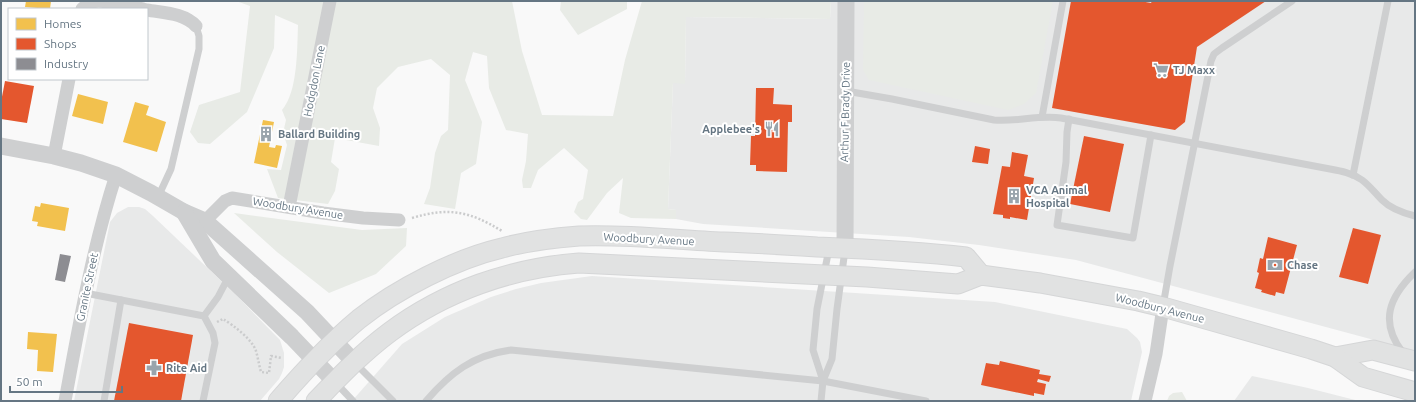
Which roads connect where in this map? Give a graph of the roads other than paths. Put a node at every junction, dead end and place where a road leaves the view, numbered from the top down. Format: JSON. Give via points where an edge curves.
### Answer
{"nodes":[{"id":1,"x":100,"y":1,"type":"edge"},
{"id":2,"x":330,"y":1,"type":"edge"},
{"id":3,"x":846,"y":1,"type":"edge"},
{"id":4,"x":1063,"y":1,"type":"edge"},
{"id":5,"x":1292,"y":1,"type":"edge"},
{"id":6,"x":1388,"y":1,"type":"edge"},
{"id":7,"x":83,"y":8,"type":"edge"},
{"id":8,"x":138,"y":8,"type":"edge"},
{"id":9,"x":148,"y":10,"type":"edge"},
{"id":10,"x":196,"y":26,"type":"joint"},
{"id":11,"x":69,"y":80,"type":"edge"},
{"id":12,"x":846,"y":91,"type":"junction"},
{"id":13,"x":1042,"y":116,"type":"junction"},
{"id":14,"x":1069,"y":119,"type":"junction"},
{"id":15,"x":1151,"y":135,"type":"junction"},
{"id":16,"x":1194,"y":143,"type":"junction"},
{"id":17,"x":1,"y":146,"type":"edge"},
{"id":18,"x":54,"y":156,"type":"junction"},
{"id":19,"x":116,"y":175,"type":"junction"},
{"id":20,"x":1353,"y":175,"type":"junction"},
{"id":21,"x":158,"y":197,"type":"junction"},
{"id":22,"x":289,"y":207,"type":"junction"},
{"id":23,"x":184,"y":212,"type":"junction"},
{"id":24,"x":1415,"y":216,"type":"edge"},
{"id":25,"x":399,"y":220,"type":"road end"},
{"id":26,"x":205,"y":222,"type":"junction"},
{"id":27,"x":837,"y":248,"type":"junction"},
{"id":28,"x":1415,"y":272,"type":"edge"},
{"id":29,"x":833,"y":275,"type":"junction"},
{"id":30,"x":981,"y":275,"type":"junction"},
{"id":31,"x":229,"y":276,"type":"junction"},
{"id":32,"x":85,"y":293,"type":"junction"},
{"id":33,"x":121,"y":300,"type":"junction"},
{"id":34,"x":1163,"y":307,"type":"junction"},
{"id":35,"x":204,"y":316,"type":"junction"},
{"id":36,"x":335,"y":341,"type":"junction"},
{"id":37,"x":1335,"y":357,"type":"junction"},
{"id":38,"x":314,"y":360,"type":"junction"},
{"id":39,"x":1412,"y":360,"type":"edge"},
{"id":40,"x":356,"y":363,"type":"junction"},
{"id":41,"x":824,"y":381,"type":"junction"},
{"id":42,"x":335,"y":382,"type":"junction"},
{"id":43,"x":1415,"y":392,"type":"edge"},
{"id":44,"x":65,"y":401,"type":"edge"},
{"id":45,"x":104,"y":401,"type":"edge"},
{"id":46,"x":203,"y":401,"type":"edge"},
{"id":47,"x":278,"y":401,"type":"edge"},
{"id":48,"x":316,"y":401,"type":"edge"},
{"id":49,"x":353,"y":401,"type":"edge"},
{"id":50,"x":393,"y":401,"type":"edge"},
{"id":51,"x":426,"y":401,"type":"edge"},
{"id":52,"x":821,"y":401,"type":"edge"},
{"id":53,"x":926,"y":401,"type":"edge"},
{"id":54,"x":1145,"y":401,"type":"edge"}],
"edges":[{"from":1,"to":7,"type":"street","via":[[90,2]]},
{"from":1,"to":8,"type":"street"},
{"from":2,"to":22,"type":"street","name":"Hodgdon Lane"},
{"from":3,"to":12,"type":"street","name":"Arthur F Brady Drive"},
{"from":4,"to":13,"type":"lane"},
{"from":5,"to":16,"type":"lane","via":[[1214,54]]},
{"from":6,"to":20,"type":"lane"},
{"from":9,"to":10,"type":"street","via":[[183,16]]},
{"from":10,"to":21,"type":"lane","via":[[200,36],[199,50],[171,169]]},
{"from":11,"to":18,"type":"street"},
{"from":12,"to":13,"type":"lane","via":[[994,120]]},
{"from":12,"to":27,"type":"street","name":"Arthur F Brady Drive","via":[[844,223]]},
{"from":13,"to":14,"type":"lane"},
{"from":14,"to":15,"type":"lane"},
{"from":14,"to":15,"type":"lane","via":[[1057,225],[1133,238]]},
{"from":15,"to":16,"type":"lane"},
{"from":16,"to":20,"type":"lane"},
{"from":16,"to":34,"type":"lane"},
{"from":17,"to":18,"type":"street"},
{"from":18,"to":19,"type":"street"},
{"from":19,"to":21,"type":"street"},
{"from":19,"to":32,"type":"street","name":"Granite Street","via":[[107,200]]},
{"from":20,"to":24,"type":"lane","via":[[1368,185],[1391,207]]},
{"from":21,"to":23,"type":"street"},
{"from":22,"to":25,"type":"street","name":"Woodbury Avenue","via":[[363,218]]},
{"from":22,"to":26,"type":"street","name":"Woodbury Avenue","via":[[232,198],[225,201]]},
{"from":23,"to":26,"type":"street"},
{"from":23,"to":31,"type":"street","via":[[214,261]]},
{"from":26,"to":36,"type":"street","via":[[307,312]]},
{"from":27,"to":29,"type":"lane"},
{"from":27,"to":29,"type":"lane"},
{"from":27,"to":30,"type":"main road","name":"Woodbury Avenue","via":[[966,257]]},
{"from":27,"to":36,"type":"main road","name":"Woodbury Avenue","via":[[634,236],[579,236],[527,242],[500,248],[431,275],[383,302],[360,318]]},
{"from":28,"to":39,"type":"lane","via":[[1396,292],[1390,316],[1390,327],[1396,344]]},
{"from":29,"to":30,"type":"main road","via":[[958,284]]},
{"from":29,"to":40,"type":"main road","via":[[611,264],[552,265],[500,277],[426,308],[390,332]]},
{"from":29,"to":41,"type":"lane","via":[[832,359]]},
{"from":29,"to":41,"type":"lane","via":[[817,309],[814,350]]},
{"from":30,"to":34,"type":"main road","name":"Woodbury Avenue","via":[[1086,291]]},
{"from":31,"to":35,"type":"lane"},
{"from":31,"to":38,"type":"street"},
{"from":32,"to":33,"type":"lane"},
{"from":32,"to":44,"type":"street","name":"Granite Street"},
{"from":33,"to":35,"type":"lane"},
{"from":33,"to":45,"type":"lane"},
{"from":34,"to":37,"type":"main road","name":"Woodbury Avenue"},
{"from":34,"to":54,"type":"street"},
{"from":35,"to":46,"type":"lane","via":[[215,343]]},
{"from":36,"to":38,"type":"main road","name":"Woodbury Avenue"},
{"from":36,"to":40,"type":"street"},
{"from":37,"to":39,"type":"main road","name":"Woodbury Avenue","via":[[1373,350]]},
{"from":37,"to":43,"type":"main road","name":"Woodbury Avenue","via":[[1363,378]]},
{"from":38,"to":42,"type":"street"},
{"from":38,"to":47,"type":"main road","name":"Woodbury Avenue"},
{"from":40,"to":42,"type":"main road"},
{"from":40,"to":50,"type":"lane"},
{"from":41,"to":51,"type":"lane","via":[[511,350],[491,354],[464,365],[441,384]]},
{"from":41,"to":52,"type":"lane"},
{"from":41,"to":53,"type":"lane"},
{"from":42,"to":48,"type":"main road"},
{"from":42,"to":49,"type":"lane"}]}
